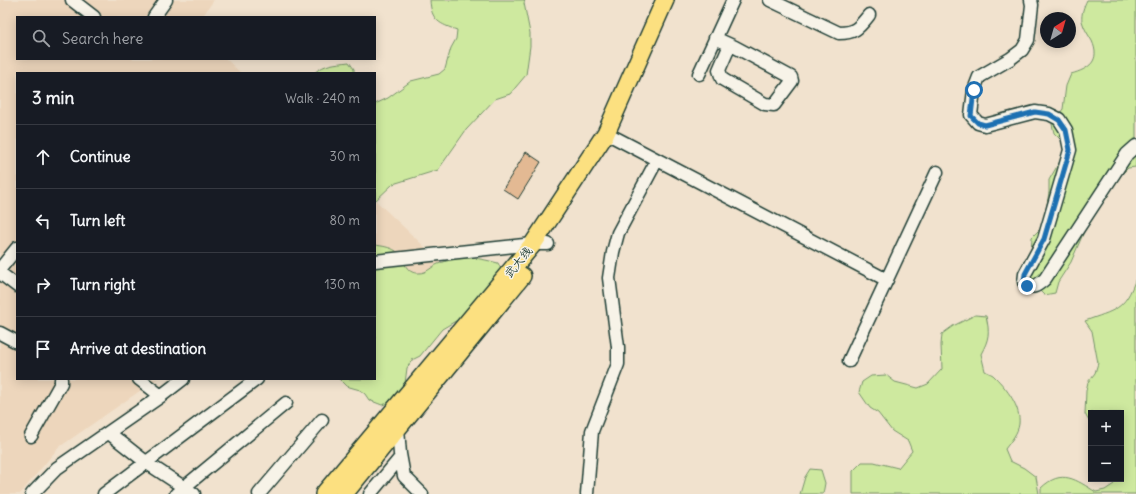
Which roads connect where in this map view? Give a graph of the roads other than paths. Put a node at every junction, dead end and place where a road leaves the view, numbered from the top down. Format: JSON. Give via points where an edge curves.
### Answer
{"nodes":[{"id":1,"x":72,"y":0,"type":"edge"},
{"id":2,"x":665,"y":0,"type":"edge"},
{"id":3,"x":674,"y":0,"type":"edge"},
{"id":4,"x":732,"y":0,"type":"edge"},
{"id":5,"x":770,"y":0,"type":"edge"},
{"id":6,"x":1031,"y":0,"type":"edge"},
{"id":7,"x":164,"y":1,"type":"edge"},
{"id":8,"x":869,"y":15,"type":"dead end"},
{"id":9,"x":93,"y":16,"type":"edge"},
{"id":10,"x":155,"y":16,"type":"edge"},
{"id":11,"x":715,"y":38,"type":"junction"},
{"id":12,"x":730,"y":45,"type":"junction"},
{"id":13,"x":720,"y":74,"type":"junction"},
{"id":14,"x":611,"y":136,"type":"junction"},
{"id":15,"x":1136,"y":146,"type":"edge"},
{"id":16,"x":657,"y":160,"type":"junction"},
{"id":17,"x":937,"y":172,"type":"dead end"},
{"id":18,"x":541,"y":244,"type":"junction"},
{"id":19,"x":16,"y":249,"type":"edge"},
{"id":20,"x":376,"y":261,"type":"edge"},
{"id":21,"x":0,"y":269,"type":"edge"},
{"id":22,"x":0,"y":273,"type":"edge"},
{"id":23,"x":887,"y":280,"type":"junction"},
{"id":24,"x":16,"y":285,"type":"edge"},
{"id":25,"x":0,"y":333,"type":"edge"},
{"id":26,"x":16,"y":341,"type":"edge"},
{"id":27,"x":849,"y":360,"type":"dead end"},
{"id":28,"x":61,"y":380,"type":"edge"},
{"id":29,"x":140,"y":380,"type":"edge"},
{"id":30,"x":182,"y":380,"type":"edge"},
{"id":31,"x":256,"y":380,"type":"edge"},
{"id":32,"x":161,"y":396,"type":"junction"},
{"id":33,"x":286,"y":403,"type":"dead end"},
{"id":34,"x":322,"y":420,"type":"dead end"},
{"id":35,"x":398,"y":429,"type":"junction"},
{"id":36,"x":108,"y":432,"type":"junction"},
{"id":37,"x":31,"y":436,"type":"dead end"},
{"id":38,"x":400,"y":458,"type":"junction"},
{"id":39,"x":147,"y":463,"type":"junction"},
{"id":40,"x":381,"y":481,"type":"junction"},
{"id":41,"x":185,"y":492,"type":"edge"},
{"id":42,"x":32,"y":494,"type":"edge"},
{"id":43,"x":104,"y":494,"type":"edge"},
{"id":44,"x":259,"y":494,"type":"edge"},
{"id":45,"x":324,"y":494,"type":"edge"},
{"id":46,"x":344,"y":494,"type":"edge"},
{"id":47,"x":370,"y":494,"type":"edge"},
{"id":48,"x":384,"y":494,"type":"edge"},
{"id":49,"x":422,"y":494,"type":"edge"},
{"id":50,"x":587,"y":494,"type":"edge"}],
"edges":[{"from":1,"to":9,"type":"street"},
{"from":2,"to":14,"type":"highway","name":"武大线"},
{"from":3,"to":14,"type":"highway","name":"武大线"},
{"from":4,"to":11,"type":"street"},
{"from":5,"to":8,"type":"street","via":[[839,33],[858,29]]},
{"from":6,"to":15,"type":"street","via":[[1028,40],[1022,50],[980,77],[974,90],[971,116],[978,123],[985,125],[1035,112],[1049,114],[1059,120],[1066,130],[1070,150],[1044,239],[1025,274],[1024,282],[1027,286],[1036,287],[1046,279],[1127,154]]},
{"from":7,"to":10,"type":"street"},
{"from":11,"to":12,"type":"street"},
{"from":11,"to":13,"type":"street","via":[[700,70]]},
{"from":12,"to":13,"type":"street","via":[[719,70]]},
{"from":12,"to":13,"type":"street","via":[[791,77],[792,81],[774,105],[759,101],[722,79]]},
{"from":14,"to":16,"type":"street"},
{"from":14,"to":18,"type":"highway","name":"武大线"},
{"from":16,"to":23,"type":"street"},
{"from":16,"to":50,"type":"street","via":[[618,233],[613,252],[609,278],[618,364],[592,431]]},
{"from":17,"to":23,"type":"street"},
{"from":18,"to":20,"type":"street"},
{"from":18,"to":35,"type":"highway","name":"武大线"},
{"from":18,"to":45,"type":"highway","name":"武大线"},
{"from":19,"to":21,"type":"street"},
{"from":22,"to":24,"type":"street"},
{"from":23,"to":27,"type":"street"},
{"from":25,"to":26,"type":"street"},
{"from":28,"to":37,"type":"street"},
{"from":29,"to":32,"type":"street"},
{"from":30,"to":32,"type":"street"},
{"from":31,"to":39,"type":"street"},
{"from":32,"to":36,"type":"street"},
{"from":33,"to":41,"type":"street"},
{"from":34,"to":44,"type":"street"},
{"from":35,"to":38,"type":"street"},
{"from":35,"to":46,"type":"highway","name":"武大线"},
{"from":36,"to":39,"type":"street"},
{"from":36,"to":42,"type":"street","via":[[57,468]]},
{"from":38,"to":40,"type":"street"},
{"from":38,"to":49,"type":"street","via":[[404,476]]},
{"from":39,"to":41,"type":"street"},
{"from":39,"to":43,"type":"street"},
{"from":40,"to":47,"type":"street"},
{"from":40,"to":48,"type":"street"}]}
